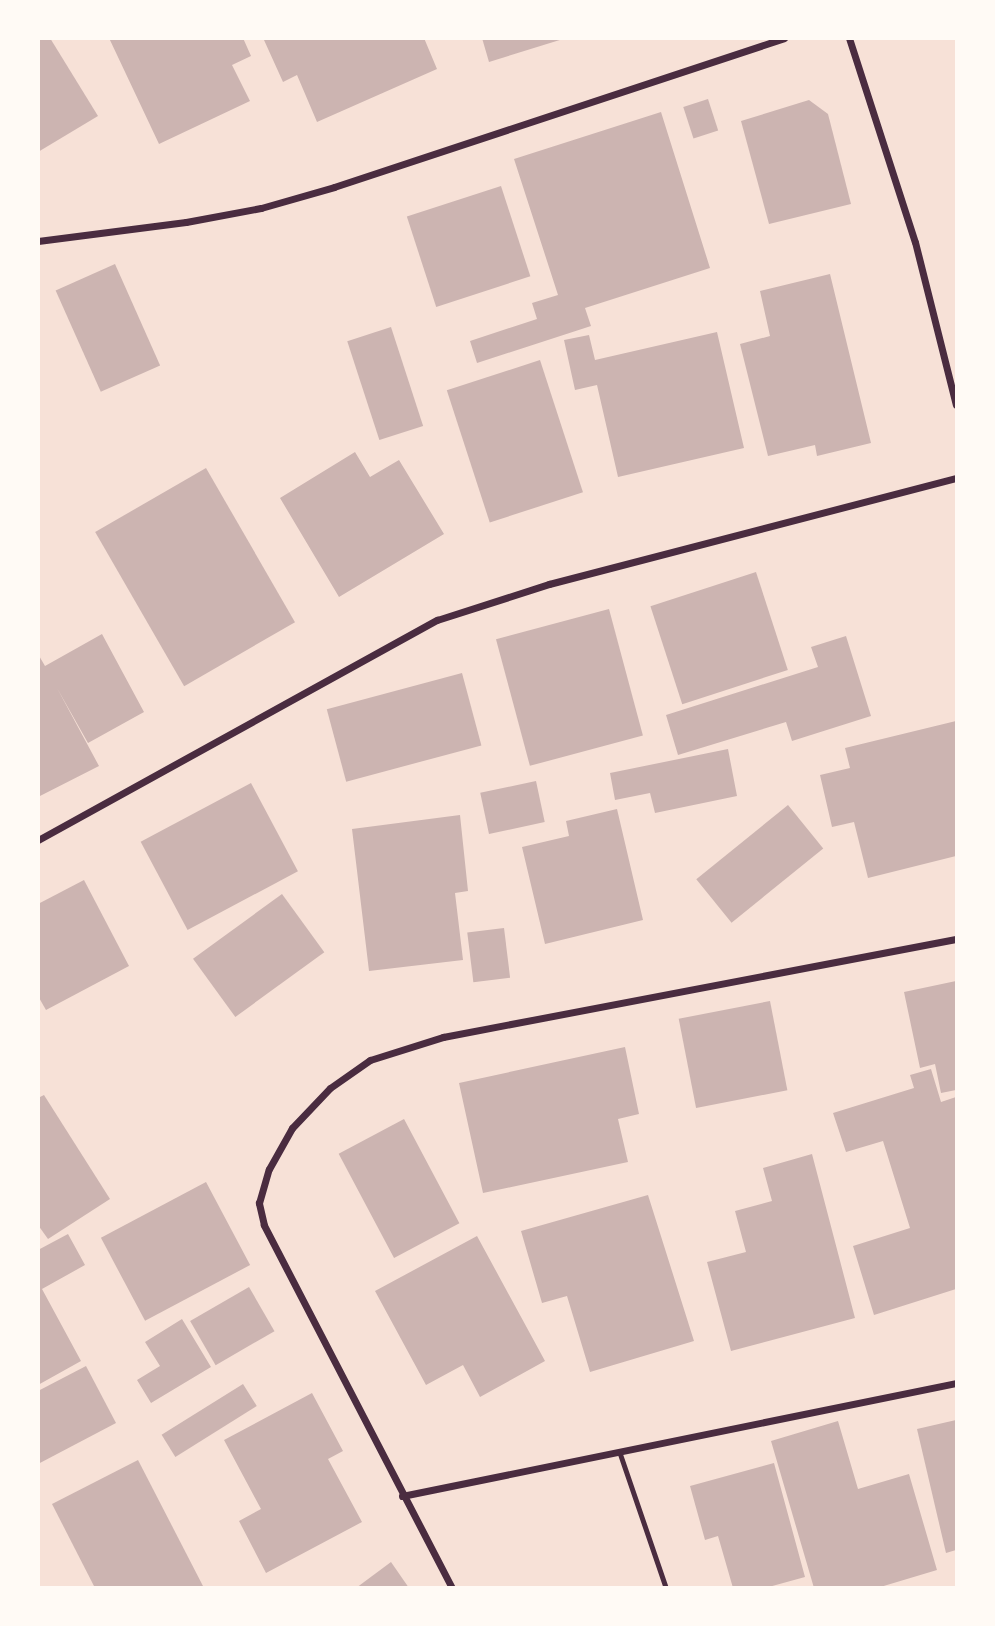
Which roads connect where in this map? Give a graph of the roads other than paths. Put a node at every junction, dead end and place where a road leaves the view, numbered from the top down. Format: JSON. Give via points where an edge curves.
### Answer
{"nodes":[{"id":1,"x":784,"y":38,"type":"edge"},
{"id":2,"x":849,"y":38,"type":"edge"},
{"id":3,"x":38,"y":241,"type":"edge"},
{"id":4,"x":957,"y":405,"type":"edge"},
{"id":5,"x":957,"y":478,"type":"edge"},
{"id":6,"x":38,"y":841,"type":"edge"},
{"id":7,"x":957,"y":939,"type":"edge"},
{"id":8,"x":957,"y":1383,"type":"edge"},
{"id":9,"x":620,"y":1454,"type":"junction"},
{"id":10,"x":402,"y":1496,"type":"junction"},
{"id":11,"x":452,"y":1587,"type":"edge"},
{"id":12,"x":666,"y":1587,"type":"edge"}],
"edges":[{"from":1,"to":3,"type":"street","via":[[261,208]]},
{"from":2,"to":4,"type":"street","via":[[915,242]]},
{"from":5,"to":6,"type":"street","via":[[549,584],[437,620]]},
{"from":7,"to":10,"type":"street","via":[[443,1037],[370,1060],[330,1088],[292,1128],[269,1169],[260,1203],[264,1225]]},
{"from":8,"to":9,"type":"street"},
{"from":9,"to":10,"type":"street"},
{"from":9,"to":12,"type":"lane"},
{"from":10,"to":11,"type":"street"}]}
